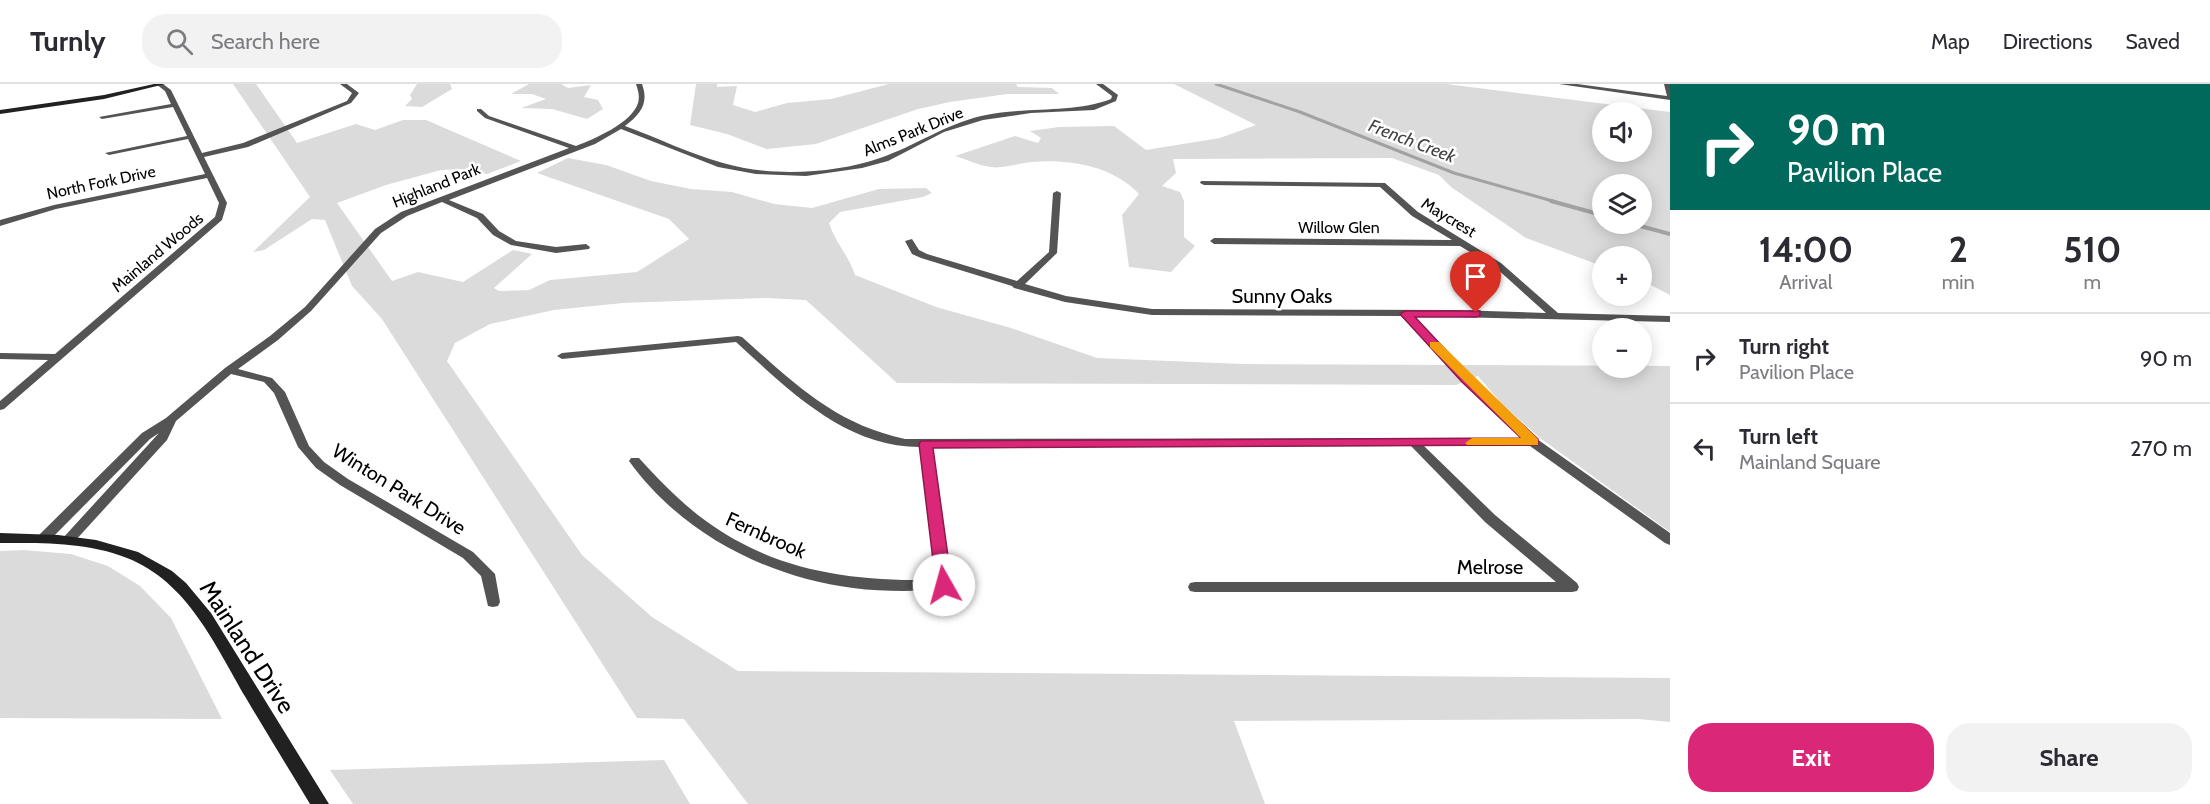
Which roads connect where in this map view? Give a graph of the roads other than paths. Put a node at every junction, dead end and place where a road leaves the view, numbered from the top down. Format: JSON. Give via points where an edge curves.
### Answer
{"nodes":[{"id":1,"x":161,"y":84,"type":"edge"},
{"id":2,"x":343,"y":84,"type":"edge"},
{"id":3,"x":639,"y":84,"type":"edge"},
{"id":4,"x":1098,"y":84,"type":"edge"},
{"id":5,"x":1562,"y":84,"type":"edge"},
{"id":6,"x":1667,"y":84,"type":"edge"},
{"id":7,"x":1670,"y":97,"type":"edge"},
{"id":8,"x":175,"y":105,"type":"junction"},
{"id":9,"x":479,"y":110,"type":"dead end"},
{"id":10,"x":0,"y":112,"type":"edge"},
{"id":11,"x":102,"y":117,"type":"dead end"},
{"id":12,"x":620,"y":126,"type":"junction"},
{"id":13,"x":190,"y":137,"type":"junction"},
{"id":14,"x":575,"y":148,"type":"junction"},
{"id":15,"x":109,"y":153,"type":"dead end"},
{"id":16,"x":200,"y":156,"type":"junction"},
{"id":17,"x":209,"y":175,"type":"junction"},
{"id":18,"x":1204,"y":183,"type":"dead end"},
{"id":19,"x":1058,"y":193,"type":"dead end"},
{"id":20,"x":441,"y":199,"type":"junction"},
{"id":21,"x":0,"y":224,"type":"edge"},
{"id":22,"x":909,"y":241,"type":"dead end"},
{"id":23,"x":1214,"y":242,"type":"dead end"},
{"id":24,"x":1464,"y":243,"type":"junction"},
{"id":25,"x":586,"y":247,"type":"dead end"},
{"id":26,"x":1017,"y":286,"type":"junction"},
{"id":27,"x":1405,"y":314,"type":"junction"},
{"id":28,"x":1557,"y":317,"type":"junction"},
{"id":29,"x":1670,"y":319,"type":"edge"},
{"id":30,"x":0,"y":356,"type":"edge"},
{"id":31,"x":562,"y":356,"type":"dead end"},
{"id":32,"x":57,"y":357,"type":"junction"},
{"id":33,"x":229,"y":370,"type":"junction"},
{"id":34,"x":0,"y":407,"type":"edge"},
{"id":35,"x":170,"y":420,"type":"junction"},
{"id":36,"x":1533,"y":442,"type":"junction"},
{"id":37,"x":1415,"y":443,"type":"junction"},
{"id":38,"x":926,"y":444,"type":"junction"},
{"id":39,"x":634,"y":461,"type":"dead end"},
{"id":40,"x":0,"y":538,"type":"edge"},
{"id":41,"x":44,"y":538,"type":"junction"},
{"id":42,"x":69,"y":539,"type":"junction"},
{"id":43,"x":1670,"y":540,"type":"edge"},
{"id":44,"x":1195,"y":587,"type":"dead end"},
{"id":45,"x":493,"y":602,"type":"dead end"},
{"id":46,"x":320,"y":804,"type":"edge"}],
"edges":[{"from":1,"to":8,"type":"street","name":"Mainland Woods"},
{"from":1,"to":10,"type":"main road","via":[[104,97]]},
{"from":2,"to":16,"type":"street","via":[[356,93],[349,102],[245,145]]},
{"from":3,"to":12,"type":"street","name":"Highland Park","via":[[644,95],[640,106]]},
{"from":4,"to":12,"type":"street","name":"Alms Park Drive","via":[[1114,93],[1114,100],[1094,108],[1031,111],[974,121],[924,138],[885,159],[806,174],[756,172],[721,165]]},
{"from":5,"to":7,"type":"street"},
{"from":6,"to":7,"type":"street"},
{"from":8,"to":11,"type":"street"},
{"from":8,"to":13,"type":"street","name":"Mainland Woods"},
{"from":9,"to":14,"type":"street","via":[[487,117]]},
{"from":12,"to":14,"type":"street","name":"Highland Park"},
{"from":13,"to":15,"type":"street"},
{"from":13,"to":16,"type":"street","name":"Mainland Woods"},
{"from":14,"to":20,"type":"street","name":"Highland Park"},
{"from":16,"to":17,"type":"street","name":"Mainland Woods"},
{"from":17,"to":21,"type":"street","name":"North Fork Drive","via":[[54,207]]},
{"from":17,"to":32,"type":"street","name":"Mainland Woods","via":[[223,203],[213,225]]},
{"from":18,"to":24,"type":"street","name":"Maycrest","via":[[1382,185],[1415,214]]},
{"from":19,"to":26,"type":"street","via":[[1053,253]]},
{"from":20,"to":25,"type":"street","via":[[480,216],[496,233],[514,243],[556,250]]},
{"from":20,"to":33,"type":"street","name":"Highland Park","via":[[393,220],[378,231],[308,309]]},
{"from":22,"to":26,"type":"street","name":"Sunny Oaks","via":[[915,252],[924,256]]},
{"from":23,"to":24,"type":"street","name":"Willow Glen"},
{"from":24,"to":28,"type":"street","name":"Maycrest","via":[[1498,264]]},
{"from":26,"to":27,"type":"street","name":"Sunny Oaks","via":[[1076,302],[1152,312]]},
{"from":27,"to":28,"type":"street","name":"Sunny Oaks"},
{"from":27,"to":36,"type":"street"},
{"from":28,"to":29,"type":"street","name":"Sunny Oaks"},
{"from":30,"to":32,"type":"street"},
{"from":31,"to":38,"type":"street","via":[[738,339],[838,421],[873,437]]},
{"from":32,"to":34,"type":"street","name":"Mainland Woods"},
{"from":33,"to":35,"type":"street","name":"Highland Park"},
{"from":33,"to":45,"type":"street","name":"Winton Park Drive","via":[[268,380],[279,392],[304,447],[320,465],[468,555],[488,574]]},
{"from":35,"to":41,"type":"street","name":"Highland Park","via":[[146,436]]},
{"from":35,"to":42,"type":"street","name":"Highland Park","via":[[163,437]]},
{"from":36,"to":37,"type":"street"},
{"from":36,"to":43,"type":"street"},
{"from":37,"to":38,"type":"street"},
{"from":37,"to":44,"type":"street","name":"Melrose","via":[[1508,534],[1572,586]]},
{"from":38,"to":39,"type":"street","name":"Fernbrook","via":[[944,585],[857,584],[795,572],[764,561],[700,526],[669,501]]},
{"from":40,"to":41,"type":"main road","name":"Mainland Drive"},
{"from":41,"to":42,"type":"main road","name":"Mainland Drive"},
{"from":42,"to":46,"type":"main road","name":"Mainland Drive","via":[[128,553],[160,569],[186,590]]}]}
